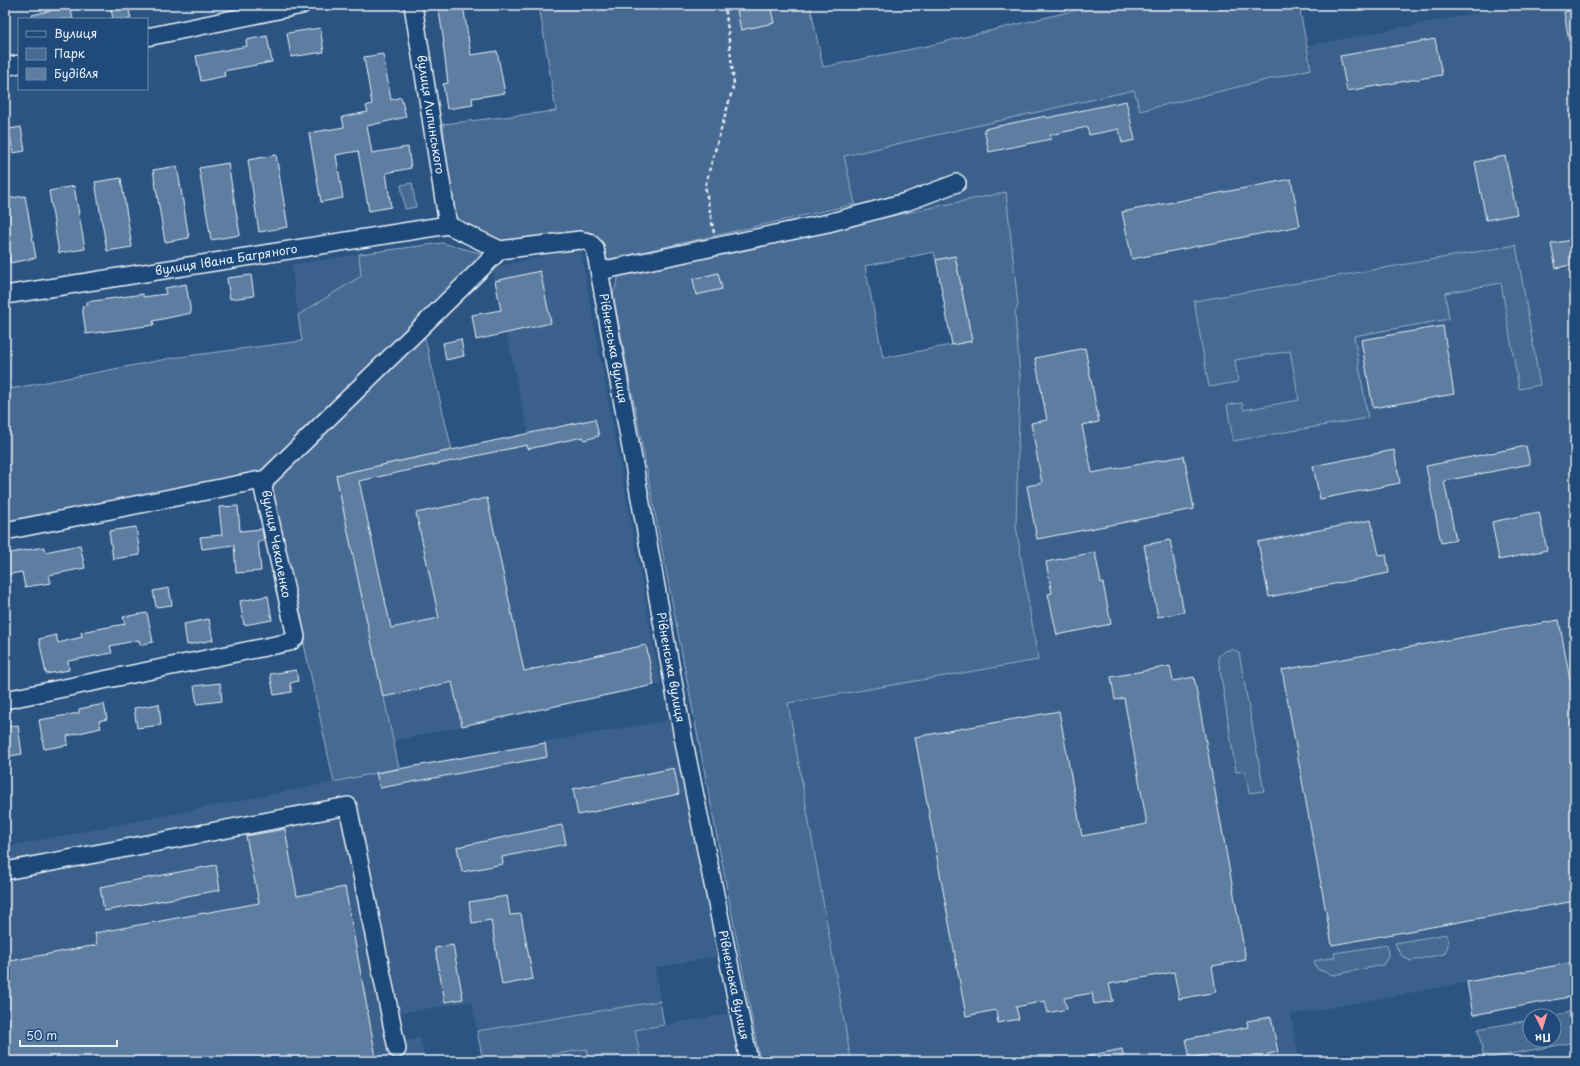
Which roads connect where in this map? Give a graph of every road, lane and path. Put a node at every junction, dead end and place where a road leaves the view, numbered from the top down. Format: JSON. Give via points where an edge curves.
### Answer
{"nodes":[{"id":1,"x":302,"y":5,"type":"edge"},
{"id":2,"x":413,"y":5,"type":"edge"},
{"id":3,"x":725,"y":5,"type":"edge"},
{"id":4,"x":148,"y":37,"type":"edge"},
{"id":5,"x":18,"y":64,"type":"edge"},
{"id":6,"x":5,"y":67,"type":"edge"},
{"id":7,"x":957,"y":183,"type":"dead end"},
{"id":8,"x":448,"y":225,"type":"junction"},
{"id":9,"x":717,"y":247,"type":"junction"},
{"id":10,"x":500,"y":250,"type":"junction"},
{"id":11,"x":600,"y":271,"type":"junction"},
{"id":12,"x":5,"y":295,"type":"edge"},
{"id":13,"x":266,"y":479,"type":"junction"},
{"id":14,"x":5,"y":531,"type":"edge"},
{"id":15,"x":5,"y":700,"type":"edge"},
{"id":16,"x":5,"y":871,"type":"edge"},
{"id":17,"x":397,"y":1049,"type":"dead end"},
{"id":18,"x":749,"y":1061,"type":"edge"}],
"edges":[{"from":1,"to":4,"type":"street"},
{"from":2,"to":8,"type":"street","name":"вулиця Липинського"},
{"from":3,"to":9,"type":"path","via":[[734,84],[705,186]]},
{"from":5,"to":6,"type":"street"},
{"from":7,"to":9,"type":"street","via":[[906,202],[828,223]]},
{"from":8,"to":10,"type":"street"},
{"from":8,"to":12,"type":"street","name":"вулиця Івана Багряного"},
{"from":9,"to":11,"type":"street"},
{"from":10,"to":11,"type":"street","name":"Рівненська вулиця","via":[[580,240],[589,242],[595,248]]},
{"from":10,"to":13,"type":"street","name":"вулиця Чекаленко"},
{"from":11,"to":18,"type":"street","name":"Рівненська вулиця","via":[[682,729]]},
{"from":13,"to":14,"type":"street"},
{"from":13,"to":15,"type":"street","name":"вулиця Чекаленко","via":[[264,488],[296,637],[290,642]]},
{"from":16,"to":17,"type":"street","via":[[348,806]]}]}
